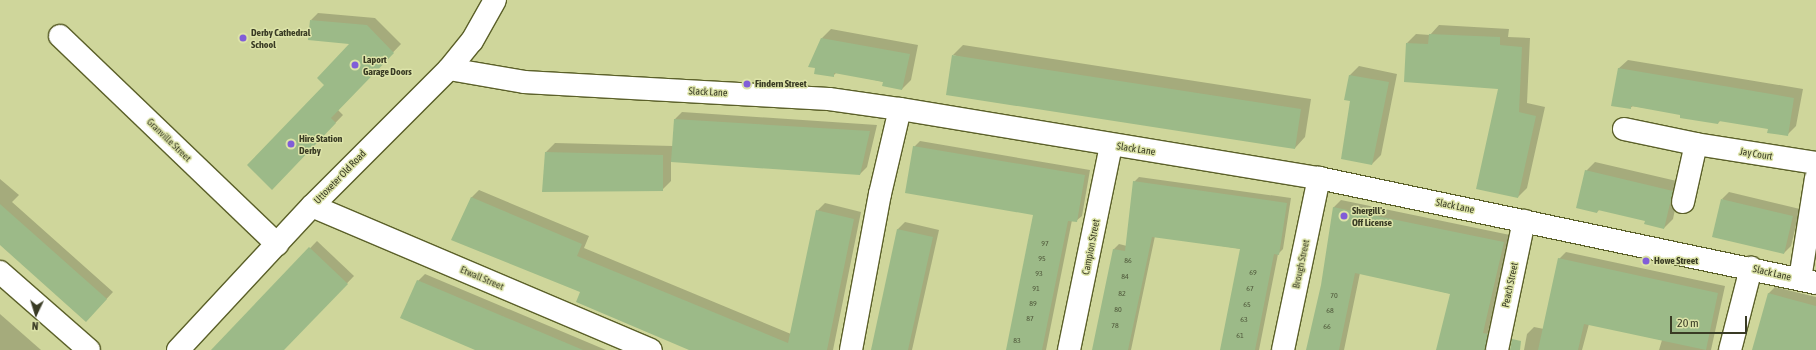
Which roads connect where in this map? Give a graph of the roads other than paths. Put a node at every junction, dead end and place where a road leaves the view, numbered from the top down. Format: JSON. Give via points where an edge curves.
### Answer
{"nodes":[{"id":1,"x":495,"y":0,"type":"edge"},
{"id":2,"x":60,"y":36,"type":"dead end"},
{"id":3,"x":449,"y":69,"type":"junction"},
{"id":4,"x":900,"y":109,"type":"junction"},
{"id":5,"x":1624,"y":130,"type":"dead end"},
{"id":6,"x":1111,"y":144,"type":"junction"},
{"id":7,"x":1696,"y":144,"type":"junction"},
{"id":8,"x":1816,"y":163,"type":"edge"},
{"id":9,"x":1319,"y":178,"type":"junction"},
{"id":10,"x":1816,"y":178,"type":"edge"},
{"id":11,"x":1684,"y":202,"type":"dead end"},
{"id":12,"x":312,"y":206,"type":"junction"},
{"id":13,"x":1524,"y":221,"type":"junction"},
{"id":14,"x":277,"y":244,"type":"junction"},
{"id":15,"x":1751,"y":268,"type":"junction"},
{"id":16,"x":0,"y":272,"type":"edge"},
{"id":17,"x":1808,"y":281,"type":"edge"},
{"id":18,"x":89,"y":350,"type":"edge"},
{"id":19,"x":178,"y":350,"type":"edge"},
{"id":20,"x":651,"y":350,"type":"edge"},
{"id":21,"x":851,"y":350,"type":"edge"},
{"id":22,"x":1069,"y":350,"type":"edge"},
{"id":23,"x":1284,"y":350,"type":"edge"},
{"id":24,"x":1496,"y":350,"type":"edge"},
{"id":25,"x":1730,"y":350,"type":"edge"}],
"edges":[{"from":1,"to":3,"type":"street","name":"Uttoxeter Old Road","via":[[479,29]]},
{"from":2,"to":14,"type":"street","name":"Granville Street"},
{"from":3,"to":4,"type":"street","name":"Slack Lane","via":[[524,82],[830,98]]},
{"from":3,"to":12,"type":"street","name":"Uttoxeter Old Road"},
{"from":4,"to":6,"type":"street","name":"Slack Lane"},
{"from":4,"to":21,"type":"street","via":[[880,194]]},
{"from":5,"to":7,"type":"street","name":"Jay Court"},
{"from":6,"to":9,"type":"street","name":"Slack Lane"},
{"from":6,"to":22,"type":"street","name":"Campion Street"},
{"from":7,"to":8,"type":"street","name":"Jay Court"},
{"from":7,"to":11,"type":"street"},
{"from":9,"to":13,"type":"street","name":"Slack Lane"},
{"from":9,"to":23,"type":"street","name":"Brough Street"},
{"from":10,"to":17,"type":"street"},
{"from":12,"to":14,"type":"street","name":"Uttoxeter Old Road"},
{"from":12,"to":20,"type":"street","name":"Etwall Street"},
{"from":13,"to":15,"type":"street","name":"Slack Lane"},
{"from":13,"to":24,"type":"street","name":"Peach Street"},
{"from":14,"to":19,"type":"street","name":"Uttoxeter Old Road"},
{"from":15,"to":17,"type":"street","name":"Slack Lane"},
{"from":15,"to":25,"type":"street"},
{"from":16,"to":18,"type":"street"}]}
